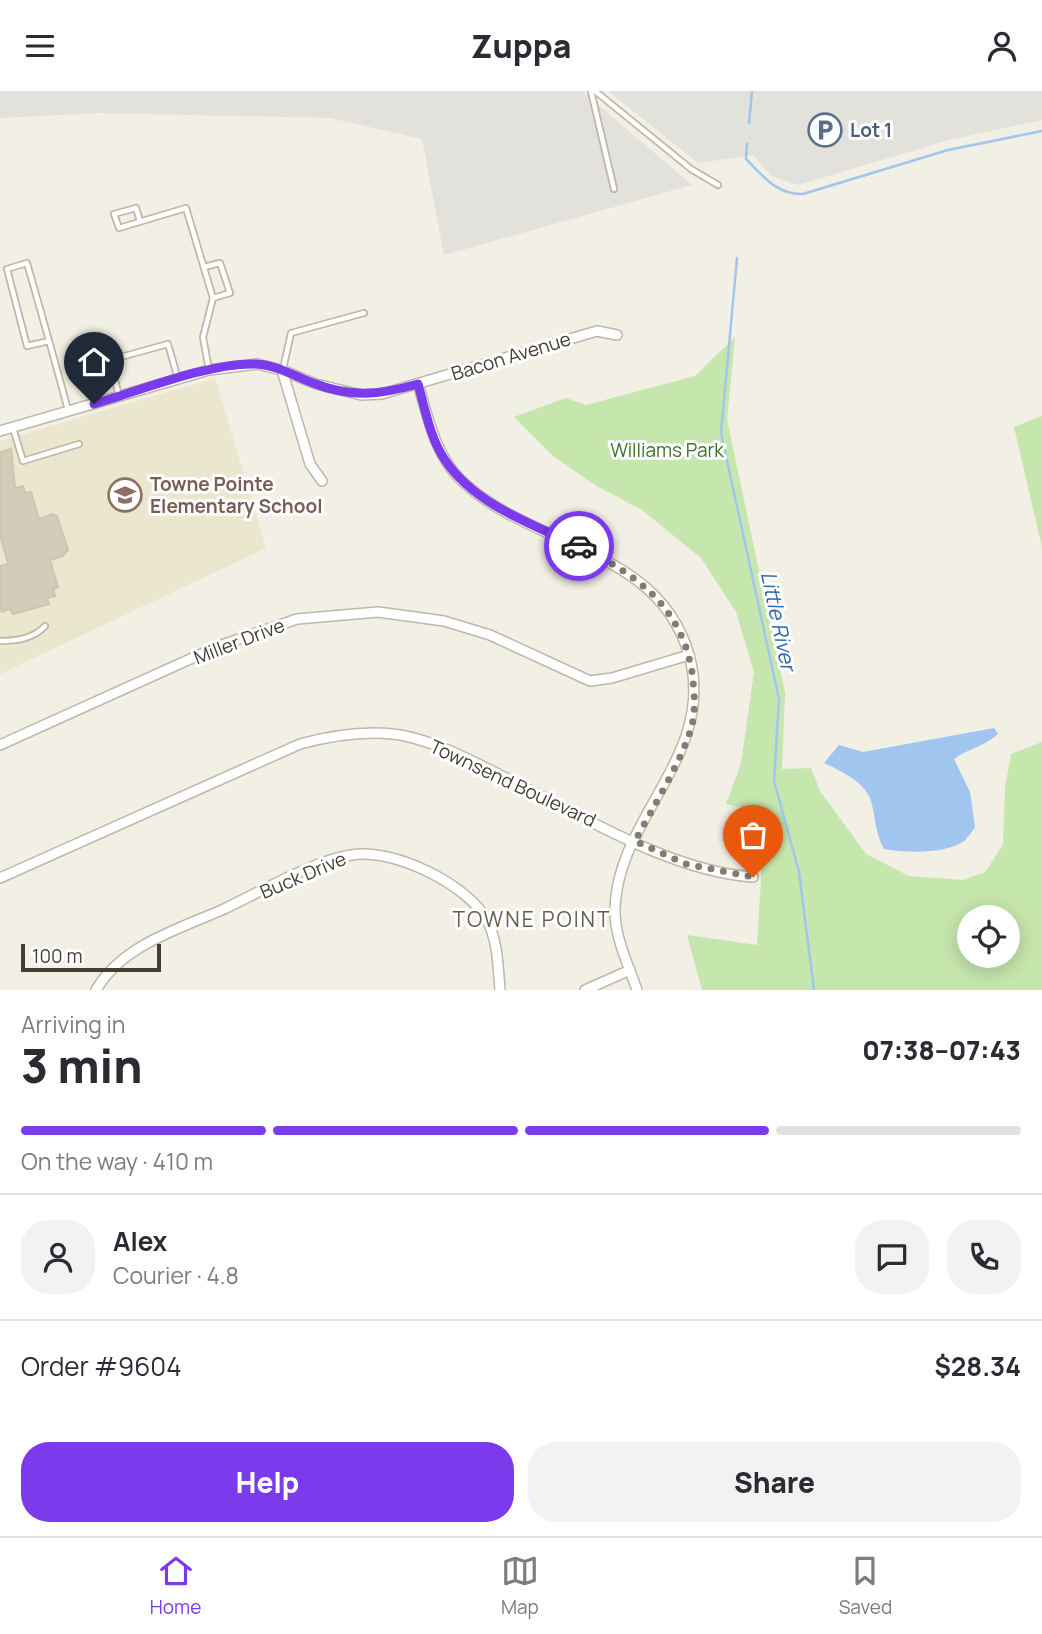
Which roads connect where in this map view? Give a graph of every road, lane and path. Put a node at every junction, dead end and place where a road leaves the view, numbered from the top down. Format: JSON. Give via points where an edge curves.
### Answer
{"nodes":[{"id":1,"x":593,"y":91,"type":"edge"},
{"id":2,"x":718,"y":185,"type":"dead end"},
{"id":3,"x":614,"y":189,"type":"dead end"},
{"id":4,"x":140,"y":221,"type":"junction"},
{"id":5,"x":204,"y":267,"type":"junction"},
{"id":6,"x":213,"y":298,"type":"junction"},
{"id":7,"x":364,"y":313,"type":"dead end"},
{"id":8,"x":617,"y":335,"type":"dead end"},
{"id":9,"x":49,"y":341,"type":"junction"},
{"id":10,"x":209,"y":370,"type":"junction"},
{"id":11,"x":282,"y":370,"type":"junction"},
{"id":12,"x":178,"y":379,"type":"junction"},
{"id":13,"x":418,"y":384,"type":"junction"},
{"id":14,"x":120,"y":396,"type":"junction"},
{"id":15,"x":69,"y":411,"type":"junction"},
{"id":16,"x":13,"y":427,"type":"junction"},
{"id":17,"x":0,"y":431,"type":"edge"},
{"id":18,"x":79,"y":444,"type":"dead end"},
{"id":19,"x":322,"y":481,"type":"dead end"},
{"id":20,"x":45,"y":627,"type":"dead end"},
{"id":21,"x":0,"y":641,"type":"edge"},
{"id":22,"x":689,"y":655,"type":"junction"},
{"id":23,"x":0,"y":745,"type":"edge"},
{"id":24,"x":635,"y":841,"type":"junction"},
{"id":25,"x":753,"y":877,"type":"dead end"},
{"id":26,"x":0,"y":878,"type":"edge"},
{"id":27,"x":630,"y":970,"type":"junction"},
{"id":28,"x":96,"y":990,"type":"edge"},
{"id":29,"x":500,"y":990,"type":"edge"},
{"id":30,"x":585,"y":990,"type":"edge"},
{"id":31,"x":637,"y":990,"type":"edge"}],
"edges":[{"from":1,"to":2,"type":"lane"},
{"from":1,"to":3,"type":"lane"},
{"from":4,"to":4,"type":"lane","via":[[119,228],[114,214],[136,208]]},
{"from":4,"to":5,"type":"lane","via":[[186,208]]},
{"from":5,"to":6,"type":"lane"},
{"from":5,"to":6,"type":"lane","via":[[220,263],[230,293]]},
{"from":6,"to":10,"type":"lane","via":[[203,337]]},
{"from":7,"to":11,"type":"lane","via":[[291,333]]},
{"from":8,"to":13,"type":"street","name":"Bacon Avenue","via":[[597,331]]},
{"from":9,"to":9,"type":"lane","via":[[27,263],[7,269],[27,346]]},
{"from":9,"to":15,"type":"lane"},
{"from":10,"to":11,"type":"street","name":"Bacon Avenue","via":[[257,364]]},
{"from":10,"to":12,"type":"street","name":"Bacon Avenue"},
{"from":11,"to":13,"type":"street","name":"Bacon Avenue","via":[[361,395]]},
{"from":11,"to":19,"type":"street","via":[[310,464]]},
{"from":12,"to":14,"type":"street","name":"Bacon Avenue"},
{"from":12,"to":14,"type":"lane","via":[[168,344],[110,360]]},
{"from":13,"to":22,"type":"street","via":[[434,438],[460,479],[494,505],[634,576],[672,615]]},
{"from":14,"to":15,"type":"street","name":"Bacon Avenue"},
{"from":15,"to":16,"type":"street","name":"Bacon Avenue"},
{"from":16,"to":17,"type":"street","name":"Bacon Avenue"},
{"from":16,"to":18,"type":"lane","via":[[23,461]]},
{"from":20,"to":21,"type":"lane","via":[[17,641]]},
{"from":22,"to":23,"type":"street","name":"Miller Drive","via":[[590,681],[490,635],[444,621],[378,612],[297,619],[219,646]]},
{"from":22,"to":24,"type":"street","via":[[695,694],[691,726]]},
{"from":24,"to":25,"type":"street","name":"Townsend Boulevard","via":[[686,864]]},
{"from":24,"to":26,"type":"street","name":"Townsend Boulevard","via":[[434,744],[404,736],[348,734],[300,744]]},
{"from":24,"to":27,"type":"street","via":[[622,871],[615,909]]},
{"from":27,"to":30,"type":"street"},
{"from":27,"to":31,"type":"street"},
{"from":28,"to":29,"type":"street","name":"Buck Drive","via":[[116,964],[147,944],[327,862],[366,853],[403,861],[453,887],[476,905],[493,933]]}]}
